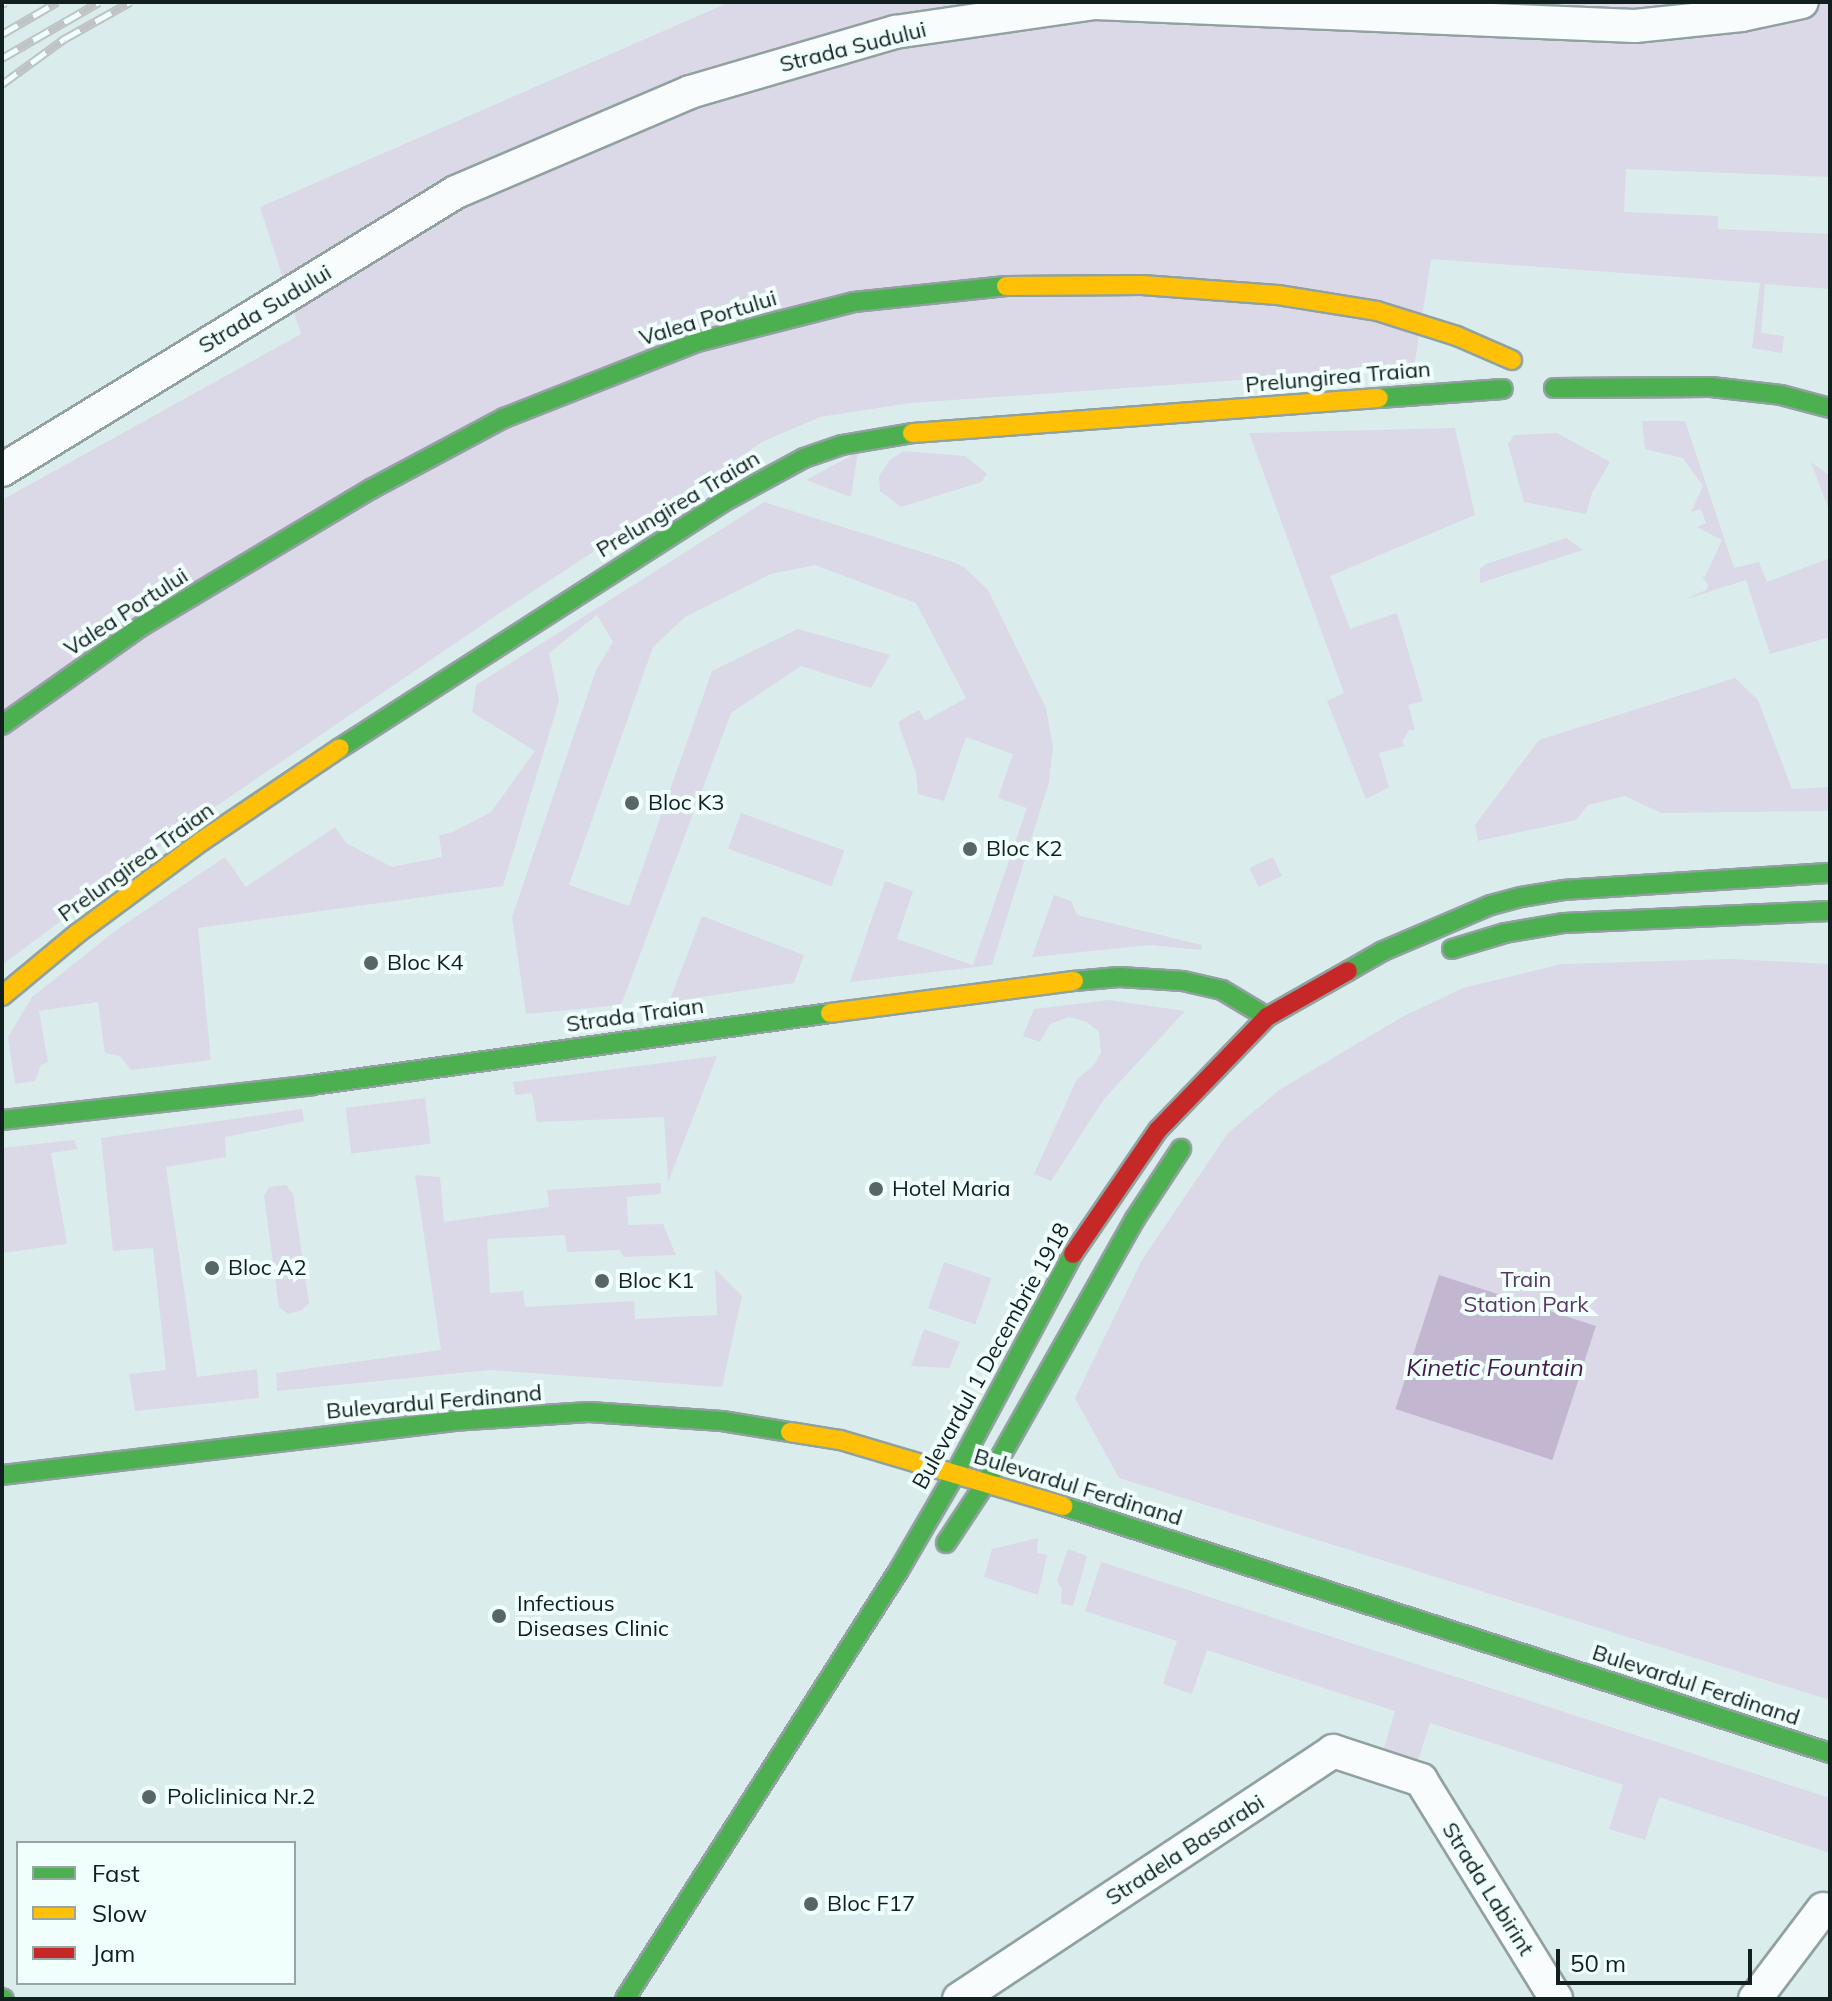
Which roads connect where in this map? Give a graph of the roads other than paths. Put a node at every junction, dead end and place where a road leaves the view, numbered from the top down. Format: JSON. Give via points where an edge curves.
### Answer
{"nodes":[{"id":1,"x":1802,"y":2,"type":"edge"},
{"id":2,"x":1533,"y":354,"type":"dead end"},
{"id":3,"x":1512,"y":360,"type":"junction"},
{"id":4,"x":1551,"y":387,"type":"dead end"},
{"id":5,"x":1830,"y":408,"type":"edge"},
{"id":6,"x":2,"y":470,"type":"edge"},
{"id":7,"x":2,"y":725,"type":"edge"},
{"id":8,"x":1830,"y":873,"type":"edge"},
{"id":9,"x":1830,"y":911,"type":"edge"},
{"id":10,"x":1432,"y":958,"type":"dead end"},
{"id":11,"x":2,"y":996,"type":"edge"},
{"id":12,"x":1267,"y":1017,"type":"junction"},
{"id":13,"x":2,"y":1098,"type":"edge"},
{"id":14,"x":11,"y":1119,"type":"edge"},
{"id":15,"x":1193,"y":1135,"type":"dead end"},
{"id":16,"x":955,"y":1474,"type":"junction"},
{"id":17,"x":2,"y":1475,"type":"edge"},
{"id":18,"x":985,"y":1484,"type":"junction"},
{"id":19,"x":936,"y":1558,"type":"dead end"},
{"id":20,"x":1830,"y":1753,"type":"edge"},
{"id":21,"x":1421,"y":1780,"type":"joint"},
{"id":22,"x":1823,"y":1909,"type":"dead end"},
{"id":23,"x":625,"y":1999,"type":"edge"},
{"id":24,"x":959,"y":1999,"type":"edge"},
{"id":25,"x":1556,"y":1999,"type":"edge"},
{"id":26,"x":1755,"y":1999,"type":"edge"}],
"edges":[{"from":1,"to":6,"type":"street","name":"Strada Sudului","via":[[1741,15],[1635,26],[1095,3],[895,32],[690,92],[456,192]]},
{"from":2,"to":3,"type":"street"},
{"from":3,"to":7,"type":"street","name":"Valea Portului","via":[[1377,311],[1278,295],[1142,285],[1020,285],[854,302],[697,342],[504,418],[371,489],[156,618]]},
{"from":3,"to":11,"type":"street","name":"Prelungirea Traian","via":[[1504,371],[1509,396],[888,435],[804,458],[723,502],[325,758],[202,841]]},
{"from":4,"to":5,"type":"street","via":[[1711,387],[1781,395]]},
{"from":8,"to":12,"type":"street","name":"Bulevardul 1 Decembrie 1918","via":[[1521,897],[1383,951]]},
{"from":9,"to":10,"type":"street","via":[[1564,923],[1505,933]]},
{"from":12,"to":14,"type":"street","name":"Strada Traian","via":[[1222,990],[1183,981],[1119,977],[1006,988],[312,1085]]},
{"from":12,"to":16,"type":"street","name":"Bulevardul 1 Decembrie 1918","via":[[1158,1130],[1075,1250]]},
{"from":13,"to":14,"type":"street"},
{"from":15,"to":18,"type":"street","via":[[1135,1219]]},
{"from":16,"to":17,"type":"street","name":"Bulevardul Ferdinand","via":[[820,1437],[722,1421],[589,1412],[452,1421]]},
{"from":16,"to":18,"type":"street","name":"Bulevardul Ferdinand"},
{"from":16,"to":23,"type":"street","name":"Bulevardul 1 Decembrie 1918"},
{"from":18,"to":19,"type":"street"},
{"from":18,"to":20,"type":"street","name":"Bulevardul Ferdinand"},
{"from":21,"to":24,"type":"street","name":"Stradela Basarabi","via":[[1333,1751]]},
{"from":21,"to":25,"type":"street","name":"Strada Labirint"},
{"from":22,"to":26,"type":"street"}]}
